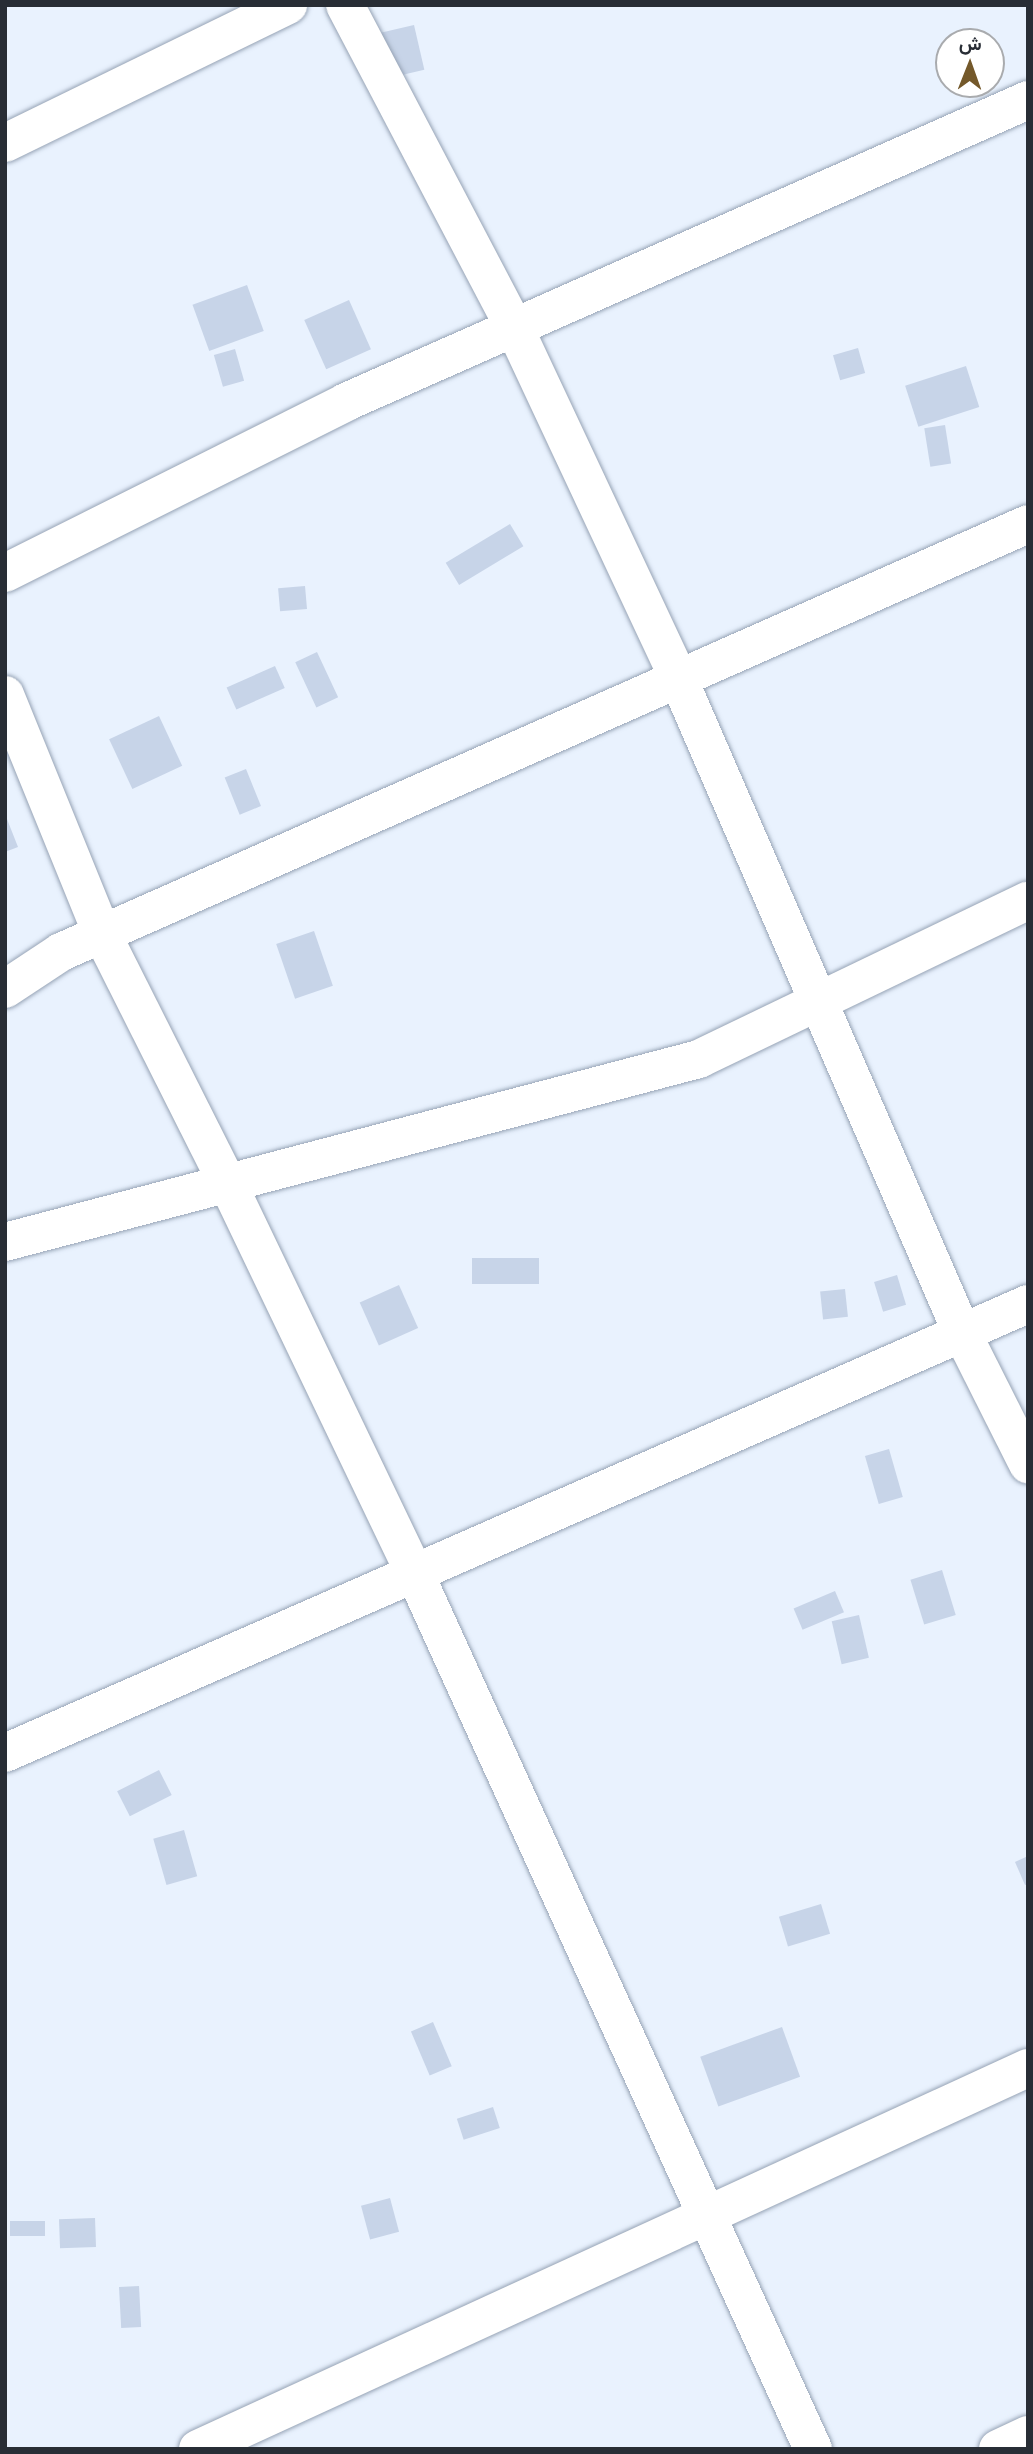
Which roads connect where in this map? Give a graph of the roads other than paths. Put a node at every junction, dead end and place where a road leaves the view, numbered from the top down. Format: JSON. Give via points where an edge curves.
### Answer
{"nodes":[{"id":1,"x":288,"y":5,"type":"edge"},
{"id":2,"x":345,"y":5,"type":"edge"},
{"id":3,"x":1028,"y":100,"type":"edge"},
{"id":4,"x":5,"y":143,"type":"edge"},
{"id":5,"x":514,"y":327,"type":"junction"},
{"id":6,"x":1028,"y":524,"type":"edge"},
{"id":7,"x":5,"y":573,"type":"edge"},
{"id":8,"x":680,"y":680,"type":"junction"},
{"id":9,"x":5,"y":695,"type":"edge"},
{"id":10,"x":1028,"y":901,"type":"edge"},
{"id":11,"x":102,"y":934,"type":"junction"},
{"id":12,"x":5,"y":989,"type":"edge"},
{"id":13,"x":817,"y":1002,"type":"junction"},
{"id":14,"x":228,"y":1184,"type":"junction"},
{"id":15,"x":8,"y":1241,"type":"edge"},
{"id":16,"x":1028,"y":1304,"type":"edge"},
{"id":17,"x":962,"y":1333,"type":"junction"},
{"id":18,"x":1028,"y":1464,"type":"edge"},
{"id":19,"x":415,"y":1574,"type":"junction"},
{"id":20,"x":5,"y":1753,"type":"edge"},
{"id":21,"x":1028,"y":2068,"type":"edge"},
{"id":22,"x":709,"y":2212,"type":"junction"},
{"id":23,"x":1028,"y":2435,"type":"edge"},
{"id":24,"x":198,"y":2449,"type":"edge"},
{"id":25,"x":813,"y":2449,"type":"edge"},
{"id":26,"x":998,"y":2449,"type":"edge"}],
"edges":[{"from":1,"to":4,"type":"street"},
{"from":2,"to":5,"type":"street"},
{"from":3,"to":5,"type":"street"},
{"from":5,"to":7,"type":"street","via":[[346,402]]},
{"from":5,"to":8,"type":"street"},
{"from":6,"to":8,"type":"street"},
{"from":8,"to":11,"type":"street"},
{"from":8,"to":13,"type":"street"},
{"from":9,"to":11,"type":"street"},
{"from":10,"to":13,"type":"street"},
{"from":11,"to":12,"type":"street","via":[[61,952]]},
{"from":11,"to":14,"type":"street"},
{"from":13,"to":14,"type":"street","via":[[699,1059]]},
{"from":13,"to":17,"type":"street"},
{"from":14,"to":15,"type":"street"},
{"from":14,"to":19,"type":"street"},
{"from":16,"to":17,"type":"street"},
{"from":17,"to":18,"type":"street"},
{"from":17,"to":19,"type":"street"},
{"from":19,"to":20,"type":"street"},
{"from":19,"to":22,"type":"street"},
{"from":21,"to":22,"type":"street"},
{"from":22,"to":24,"type":"street"},
{"from":22,"to":25,"type":"street"},
{"from":23,"to":26,"type":"street"}]}
